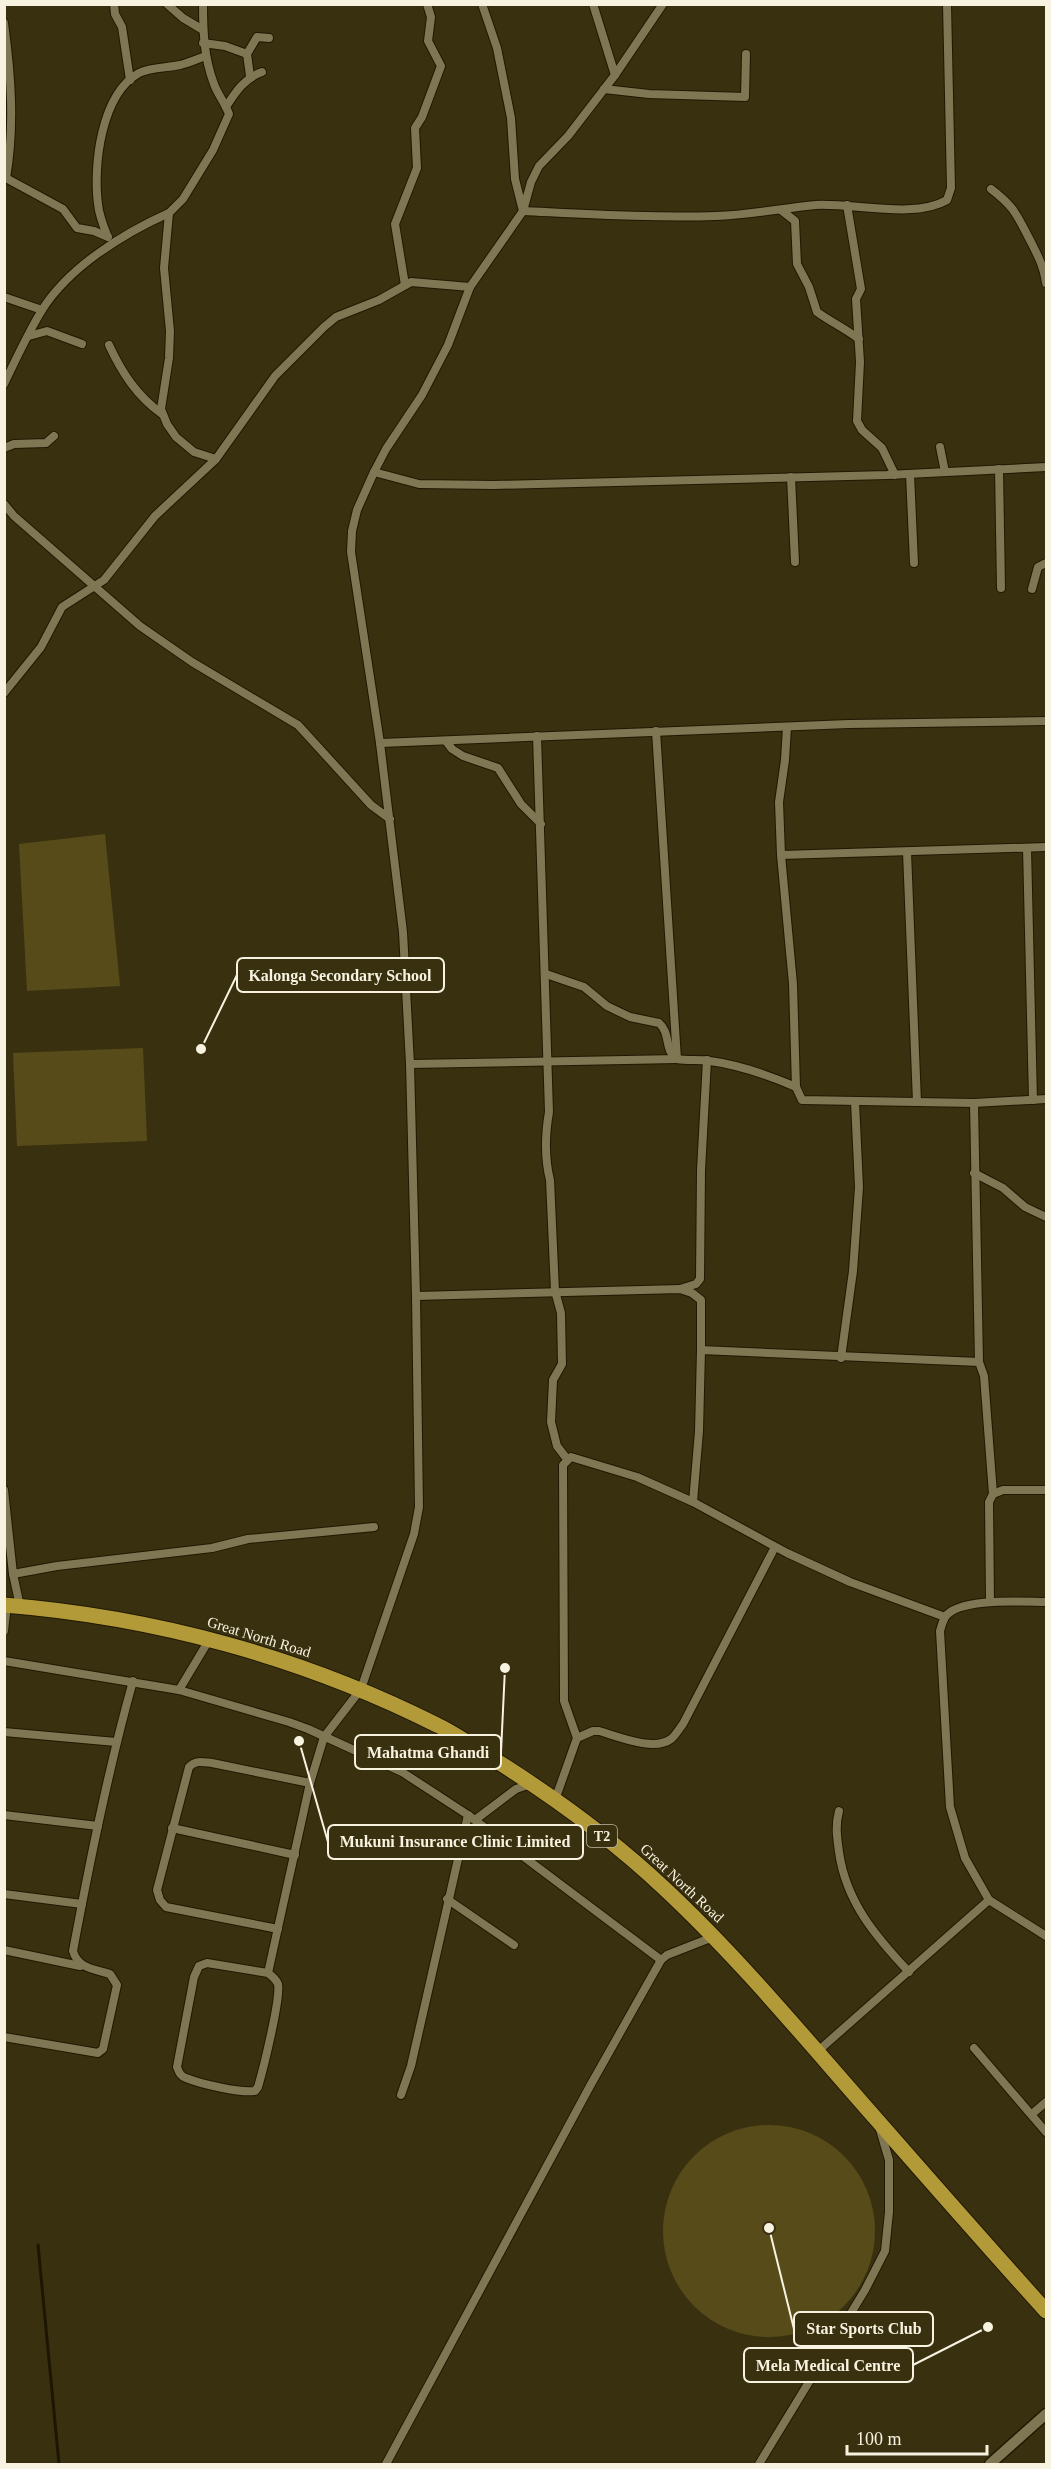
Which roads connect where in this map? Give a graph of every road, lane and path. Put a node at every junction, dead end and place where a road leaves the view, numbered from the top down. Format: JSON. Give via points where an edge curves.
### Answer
{"nodes":[{"id":1,"x":114,"y":4,"type":"edge"},
{"id":2,"x":167,"y":4,"type":"edge"},
{"id":3,"x":204,"y":4,"type":"edge"},
{"id":4,"x":427,"y":4,"type":"edge"},
{"id":5,"x":482,"y":4,"type":"edge"},
{"id":6,"x":593,"y":4,"type":"edge"},
{"id":7,"x":663,"y":4,"type":"edge"},
{"id":8,"x":947,"y":4,"type":"edge"},
{"id":9,"x":4,"y":23,"type":"edge"},
{"id":10,"x":203,"y":30,"type":"junction"},
{"id":11,"x":269,"y":38,"type":"dead end"},
{"id":12,"x":203,"y":43,"type":"junction"},
{"id":13,"x":247,"y":54,"type":"junction"},
{"id":14,"x":746,"y":54,"type":"dead end"},
{"id":15,"x":206,"y":56,"type":"junction"},
{"id":16,"x":262,"y":72,"type":"dead end"},
{"id":17,"x":615,"y":75,"type":"junction"},
{"id":18,"x":250,"y":76,"type":"junction"},
{"id":19,"x":130,"y":80,"type":"junction"},
{"id":20,"x":604,"y":89,"type":"junction"},
{"id":21,"x":226,"y":107,"type":"junction"},
{"id":22,"x":5,"y":178,"type":"edge"},
{"id":23,"x":991,"y":189,"type":"dead end"},
{"id":24,"x":847,"y":206,"type":"junction"},
{"id":25,"x":781,"y":210,"type":"junction"},
{"id":26,"x":523,"y":211,"type":"junction"},
{"id":27,"x":169,"y":213,"type":"junction"},
{"id":28,"x":109,"y":239,"type":"junction"},
{"id":29,"x":1047,"y":283,"type":"edge"},
{"id":30,"x":405,"y":285,"type":"junction"},
{"id":31,"x":470,"y":287,"type":"junction"},
{"id":32,"x":4,"y":297,"type":"edge"},
{"id":33,"x":42,"y":310,"type":"junction"},
{"id":34,"x":28,"y":336,"type":"junction"},
{"id":35,"x":859,"y":339,"type":"junction"},
{"id":36,"x":81,"y":344,"type":"dead end"},
{"id":37,"x":109,"y":345,"type":"dead end"},
{"id":38,"x":4,"y":384,"type":"edge"},
{"id":39,"x":163,"y":414,"type":"junction"},
{"id":40,"x":54,"y":436,"type":"dead end"},
{"id":41,"x":940,"y":447,"type":"dead end"},
{"id":42,"x":4,"y":448,"type":"edge"},
{"id":43,"x":216,"y":459,"type":"junction"},
{"id":44,"x":1047,"y":467,"type":"edge"},
{"id":45,"x":999,"y":469,"type":"junction"},
{"id":46,"x":374,"y":472,"type":"junction"},
{"id":47,"x":945,"y":472,"type":"junction"},
{"id":48,"x":909,"y":474,"type":"junction"},
{"id":49,"x":895,"y":475,"type":"junction"},
{"id":50,"x":791,"y":477,"type":"junction"},
{"id":51,"x":4,"y":504,"type":"edge"},
{"id":52,"x":795,"y":562,"type":"dead end"},
{"id":53,"x":914,"y":563,"type":"dead end"},
{"id":54,"x":1047,"y":563,"type":"edge"},
{"id":55,"x":93,"y":586,"type":"junction"},
{"id":56,"x":1001,"y":588,"type":"dead end"},
{"id":57,"x":1032,"y":589,"type":"dead end"},
{"id":58,"x":4,"y":693,"type":"edge"},
{"id":59,"x":1047,"y":721,"type":"edge"},
{"id":60,"x":787,"y":726,"type":"junction"},
{"id":61,"x":656,"y":731,"type":"junction"},
{"id":62,"x":537,"y":736,"type":"junction"},
{"id":63,"x":446,"y":741,"type":"junction"},
{"id":64,"x":380,"y":743,"type":"junction"},
{"id":65,"x":390,"y":819,"type":"junction"},
{"id":66,"x":541,"y":824,"type":"junction"},
{"id":67,"x":1047,"y":847,"type":"edge"},
{"id":68,"x":1027,"y":848,"type":"junction"},
{"id":69,"x":907,"y":852,"type":"junction"},
{"id":70,"x":782,"y":855,"type":"junction"},
{"id":71,"x":546,"y":974,"type":"junction"},
{"id":72,"x":677,"y":1059,"type":"junction"},
{"id":73,"x":707,"y":1060,"type":"junction"},
{"id":74,"x":548,"y":1062,"type":"junction"},
{"id":75,"x":410,"y":1064,"type":"junction"},
{"id":76,"x":796,"y":1087,"type":"junction"},
{"id":77,"x":1047,"y":1099,"type":"edge"},
{"id":78,"x":1033,"y":1100,"type":"junction"},
{"id":79,"x":917,"y":1101,"type":"junction"},
{"id":80,"x":855,"y":1102,"type":"junction"},
{"id":81,"x":974,"y":1103,"type":"junction"},
{"id":82,"x":974,"y":1173,"type":"junction"},
{"id":83,"x":1047,"y":1217,"type":"edge"},
{"id":84,"x":700,"y":1282,"type":"junction"},
{"id":85,"x":680,"y":1289,"type":"junction"},
{"id":86,"x":555,"y":1291,"type":"junction"},
{"id":87,"x":416,"y":1296,"type":"junction"},
{"id":88,"x":700,"y":1300,"type":"junction"},
{"id":89,"x":701,"y":1350,"type":"junction"},
{"id":90,"x":841,"y":1358,"type":"junction"},
{"id":91,"x":979,"y":1362,"type":"junction"},
{"id":92,"x":567,"y":1459,"type":"junction"},
{"id":93,"x":4,"y":1491,"type":"edge"},
{"id":94,"x":1047,"y":1491,"type":"edge"},
{"id":95,"x":993,"y":1494,"type":"junction"},
{"id":96,"x":693,"y":1502,"type":"junction"},
{"id":97,"x":374,"y":1527,"type":"dead end"},
{"id":98,"x":7,"y":1531,"type":"edge"},
{"id":99,"x":775,"y":1547,"type":"junction"},
{"id":100,"x":13,"y":1574,"type":"junction"},
{"id":101,"x":990,"y":1601,"type":"junction"},
{"id":102,"x":1047,"y":1602,"type":"edge"},
{"id":103,"x":11,"y":1605,"type":"edge"},
{"id":104,"x":945,"y":1617,"type":"junction"},
{"id":105,"x":4,"y":1631,"type":"edge"},
{"id":106,"x":209,"y":1640,"type":"junction"},
{"id":107,"x":4,"y":1661,"type":"edge"},
{"id":108,"x":133,"y":1681,"type":"junction"},
{"id":109,"x":361,"y":1689,"type":"junction"},
{"id":110,"x":179,"y":1690,"type":"junction"},
{"id":111,"x":4,"y":1732,"type":"edge"},
{"id":112,"x":324,"y":1737,"type":"junction"},
{"id":113,"x":577,"y":1738,"type":"junction"},
{"id":114,"x":116,"y":1742,"type":"junction"},
{"id":115,"x":310,"y":1783,"type":"junction"},
{"id":116,"x":532,"y":1784,"type":"junction"},
{"id":117,"x":555,"y":1800,"type":"junction"},
{"id":118,"x":839,"y":1811,"type":"dead end"},
{"id":119,"x":4,"y":1815,"type":"edge"},
{"id":120,"x":472,"y":1818,"type":"junction"},
{"id":121,"x":98,"y":1826,"type":"junction"},
{"id":122,"x":172,"y":1828,"type":"junction"},
{"id":123,"x":295,"y":1855,"type":"junction"},
{"id":124,"x":4,"y":1894,"type":"edge"},
{"id":125,"x":447,"y":1899,"type":"junction"},
{"id":126,"x":989,"y":1900,"type":"junction"},
{"id":127,"x":82,"y":1904,"type":"junction"},
{"id":128,"x":278,"y":1929,"type":"junction"},
{"id":129,"x":1047,"y":1936,"type":"edge"},
{"id":130,"x":713,"y":1937,"type":"junction"},
{"id":131,"x":514,"y":1945,"type":"dead end"},
{"id":132,"x":4,"y":1950,"type":"edge"},
{"id":133,"x":662,"y":1960,"type":"junction"},
{"id":134,"x":83,"y":1966,"type":"junction"},
{"id":135,"x":909,"y":1972,"type":"junction"},
{"id":136,"x":268,"y":1973,"type":"junction"},
{"id":137,"x":4,"y":2037,"type":"edge"},
{"id":138,"x":974,"y":2048,"type":"dead end"},
{"id":139,"x":818,"y":2051,"type":"junction"},
{"id":140,"x":401,"y":2095,"type":"dead end"},
{"id":141,"x":1047,"y":2102,"type":"edge"},
{"id":142,"x":1032,"y":2114,"type":"junction"},
{"id":143,"x":877,"y":2121,"type":"junction"},
{"id":144,"x":1047,"y":2132,"type":"edge"},
{"id":145,"x":1047,"y":2311,"type":"edge"},
{"id":146,"x":1047,"y":2414,"type":"edge"},
{"id":147,"x":386,"y":2464,"type":"edge"},
{"id":148,"x":759,"y":2464,"type":"edge"},
{"id":149,"x":990,"y":2464,"type":"edge"}],
"edges":[{"from":1,"to":19,"type":"street","via":[[122,27]]},
{"from":2,"to":10,"type":"street"},
{"from":3,"to":10,"type":"street"},
{"from":4,"to":30,"type":"street","via":[[431,17],[428,41],[441,66],[415,128],[417,168],[395,224]]},
{"from":5,"to":26,"type":"street","via":[[497,48],[511,118],[515,179]]},
{"from":6,"to":17,"type":"street"},
{"from":7,"to":17,"type":"street"},
{"from":8,"to":24,"type":"street","via":[[951,188],[947,200],[914,209]]},
{"from":9,"to":22,"type":"street","via":[[13,102],[12,146]]},
{"from":10,"to":12,"type":"street"},
{"from":11,"to":13,"type":"street","via":[[257,37]]},
{"from":12,"to":13,"type":"street"},
{"from":12,"to":15,"type":"street"},
{"from":13,"to":18,"type":"street"},
{"from":14,"to":20,"type":"street","via":[[745,96]]},
{"from":15,"to":19,"type":"street","via":[[145,70]]},
{"from":15,"to":21,"type":"street"},
{"from":16,"to":18,"type":"street"},
{"from":17,"to":20,"type":"street"},
{"from":18,"to":21,"type":"street"},
{"from":19,"to":28,"type":"street","via":[[105,118],[101,140],[98,204]]},
{"from":20,"to":26,"type":"street","via":[[539,166]]},
{"from":21,"to":27,"type":"street","via":[[229,114],[213,150],[183,199]]},
{"from":22,"to":28,"type":"street","via":[[63,209],[77,228]]},
{"from":23,"to":29,"type":"street","via":[[1004,198],[1022,221]]},
{"from":24,"to":25,"type":"street"},
{"from":24,"to":35,"type":"street","via":[[861,289],[856,299]]},
{"from":25,"to":26,"type":"street","via":[[716,216]]},
{"from":25,"to":35,"type":"street","via":[[795,220],[797,264],[817,312]]},
{"from":26,"to":31,"type":"street"},
{"from":27,"to":28,"type":"street"},
{"from":27,"to":39,"type":"street","via":[[164,268],[170,331]]},
{"from":28,"to":33,"type":"street"},
{"from":30,"to":31,"type":"street","via":[[411,282]]},
{"from":30,"to":43,"type":"street","via":[[336,317],[324,327],[275,376]]},
{"from":31,"to":46,"type":"street","via":[[448,345]]},
{"from":32,"to":33,"type":"street"},
{"from":33,"to":34,"type":"street"},
{"from":34,"to":36,"type":"street","via":[[47,331]]},
{"from":34,"to":38,"type":"street"},
{"from":35,"to":49,"type":"street","via":[[858,425],[882,448]]},
{"from":37,"to":39,"type":"street","via":[[121,372]]},
{"from":39,"to":43,"type":"street","via":[[176,437],[194,452]]},
{"from":40,"to":42,"type":"street","via":[[46,443]]},
{"from":41,"to":47,"type":"street"},
{"from":43,"to":55,"type":"street","via":[[155,516],[104,580]]},
{"from":44,"to":45,"type":"street"},
{"from":45,"to":47,"type":"street"},
{"from":45,"to":56,"type":"street"},
{"from":46,"to":50,"type":"street","via":[[441,485]]},
{"from":46,"to":64,"type":"street","via":[[357,510],[351,552]]},
{"from":47,"to":48,"type":"street"},
{"from":48,"to":49,"type":"street"},
{"from":48,"to":53,"type":"street"},
{"from":49,"to":50,"type":"street"},
{"from":50,"to":52,"type":"street"},
{"from":51,"to":55,"type":"street"},
{"from":54,"to":57,"type":"street","via":[[1038,567]]},
{"from":55,"to":58,"type":"street","via":[[62,607],[41,646]]},
{"from":55,"to":65,"type":"street","via":[[140,626],[192,662],[298,725],[371,806]]},
{"from":59,"to":60,"type":"street"},
{"from":60,"to":61,"type":"street"},
{"from":60,"to":70,"type":"street","via":[[779,802]]},
{"from":61,"to":62,"type":"street"},
{"from":61,"to":72,"type":"street"},
{"from":62,"to":63,"type":"street"},
{"from":62,"to":66,"type":"street"},
{"from":63,"to":64,"type":"street"},
{"from":63,"to":66,"type":"street","via":[[463,756],[498,768],[521,804]]},
{"from":64,"to":65,"type":"street"},
{"from":65,"to":75,"type":"street","via":[[403,932]]},
{"from":66,"to":71,"type":"street"},
{"from":67,"to":68,"type":"street"},
{"from":68,"to":69,"type":"street"},
{"from":68,"to":78,"type":"street"},
{"from":69,"to":70,"type":"street"},
{"from":69,"to":79,"type":"street"},
{"from":70,"to":76,"type":"street","via":[[793,984]]},
{"from":71,"to":72,"type":"street","via":[[584,987],[630,1017],[659,1023],[668,1034],[669,1051]]},
{"from":71,"to":74,"type":"street"},
{"from":72,"to":73,"type":"street"},
{"from":72,"to":74,"type":"street"},
{"from":73,"to":76,"type":"street","via":[[771,1076]]},
{"from":73,"to":84,"type":"street"},
{"from":74,"to":75,"type":"street"},
{"from":74,"to":86,"type":"street","via":[[545,1147]]},
{"from":75,"to":87,"type":"street"},
{"from":76,"to":80,"type":"street","via":[[802,1100]]},
{"from":77,"to":78,"type":"street"},
{"from":78,"to":81,"type":"street"},
{"from":79,"to":80,"type":"street"},
{"from":79,"to":81,"type":"street"},
{"from":80,"to":90,"type":"street","via":[[859,1187]]},
{"from":81,"to":82,"type":"street"},
{"from":82,"to":83,"type":"street"},
{"from":82,"to":91,"type":"street"},
{"from":84,"to":85,"type":"street"},
{"from":84,"to":88,"type":"street"},
{"from":85,"to":86,"type":"street"},
{"from":85,"to":88,"type":"street"},
{"from":86,"to":87,"type":"street"},
{"from":86,"to":92,"type":"street","via":[[561,1313],[562,1364],[553,1380],[551,1422],[557,1446]]},
{"from":87,"to":109,"type":"street","via":[[418,1521]]},
{"from":88,"to":89,"type":"street"},
{"from":89,"to":90,"type":"street"},
{"from":89,"to":96,"type":"street"},
{"from":90,"to":91,"type":"street"},
{"from":91,"to":95,"type":"street","via":[[984,1376]]},
{"from":92,"to":96,"type":"street","via":[[592,1462]]},
{"from":92,"to":113,"type":"street","via":[[563,1465],[564,1701]]},
{"from":93,"to":98,"type":"street"},
{"from":94,"to":95,"type":"street","via":[[1003,1490]]},
{"from":95,"to":101,"type":"street","via":[[989,1502]]},
{"from":96,"to":99,"type":"street"},
{"from":97,"to":100,"type":"street","via":[[248,1539],[212,1548]]},
{"from":98,"to":100,"type":"street"},
{"from":99,"to":104,"type":"street","via":[[850,1582]]},
{"from":99,"to":113,"type":"street","via":[[683,1724],[670,1740],[645,1744],[593,1731]]},
{"from":100,"to":103,"type":"street"},
{"from":101,"to":102,"type":"street"},
{"from":101,"to":104,"type":"street","via":[[956,1609]]},
{"from":103,"to":105,"type":"street"},
{"from":103,"to":106,"type":"highway","name":"Great North Road","number":"T2","via":[[133,1621]]},
{"from":104,"to":126,"type":"street","via":[[940,1631],[950,1807],[965,1858]]},
{"from":106,"to":109,"type":"highway","name":"Great North Road","number":"T2"},
{"from":106,"to":110,"type":"street"},
{"from":107,"to":108,"type":"street"},
{"from":108,"to":110,"type":"street"},
{"from":108,"to":114,"type":"street"},
{"from":109,"to":112,"type":"street"},
{"from":109,"to":116,"type":"highway","name":"Great North Road","number":"T2","via":[[440,1726]]},
{"from":110,"to":112,"type":"street","via":[[290,1722]]},
{"from":111,"to":114,"type":"street"},
{"from":112,"to":115,"type":"street"},
{"from":112,"to":120,"type":"street","via":[[402,1772]]},
{"from":113,"to":117,"type":"street"},
{"from":114,"to":121,"type":"street"},
{"from":115,"to":122,"type":"street","via":[[198,1761],[189,1767]]},
{"from":115,"to":123,"type":"street"},
{"from":116,"to":117,"type":"highway","name":"Great North Road","number":"T2"},
{"from":116,"to":120,"type":"street","via":[[516,1789]]},
{"from":117,"to":130,"type":"highway","name":"Great North Road","number":"T2","via":[[635,1862]]},
{"from":118,"to":135,"type":"street","via":[[835,1826],[841,1867],[851,1894],[864,1920]]},
{"from":119,"to":121,"type":"street"},
{"from":120,"to":125,"type":"street"},
{"from":120,"to":133,"type":"street"},
{"from":121,"to":127,"type":"street"},
{"from":122,"to":123,"type":"street"},
{"from":122,"to":128,"type":"street","via":[[158,1890],[166,1907]]},
{"from":123,"to":128,"type":"street"},
{"from":124,"to":127,"type":"street"},
{"from":125,"to":131,"type":"street"},
{"from":125,"to":140,"type":"street","via":[[411,2066]]},
{"from":126,"to":129,"type":"street"},
{"from":126,"to":135,"type":"street"},
{"from":127,"to":134,"type":"street","via":[[73,1951]]},
{"from":128,"to":136,"type":"street"},
{"from":130,"to":133,"type":"street","via":[[667,1954]]},
{"from":130,"to":139,"type":"highway","name":"Great North Road","number":"T2"},
{"from":132,"to":134,"type":"street"},
{"from":133,"to":147,"type":"street"},
{"from":134,"to":137,"type":"street","via":[[110,1974],[117,1985],[103,2049],[98,2053]]},
{"from":135,"to":139,"type":"street"},
{"from":136,"to":136,"type":"street","via":[[207,1963],[199,1966],[177,2067],[179,2074],[255,2091],[268,2047],[278,1988],[275,1978]]},
{"from":138,"to":142,"type":"street"},
{"from":139,"to":143,"type":"highway","name":"Great North Road","number":"T2"},
{"from":141,"to":142,"type":"street"},
{"from":142,"to":144,"type":"street"},
{"from":143,"to":145,"type":"highway","name":"Great North Road","number":"T2"},
{"from":143,"to":148,"type":"street","via":[[889,2160],[885,2251],[856,2306]]},
{"from":146,"to":149,"type":"main road"}]}
